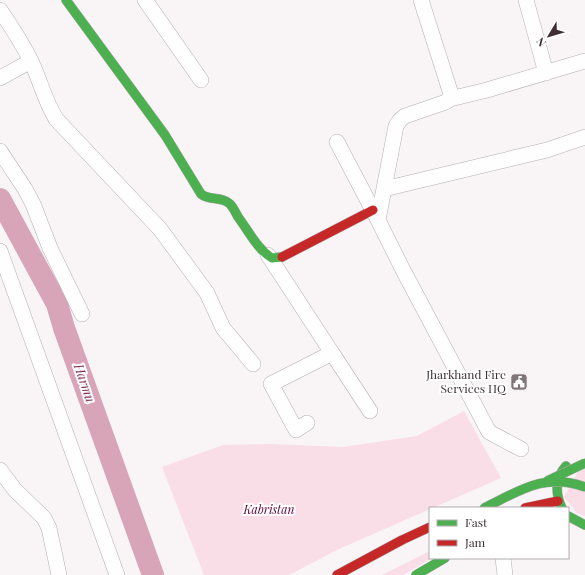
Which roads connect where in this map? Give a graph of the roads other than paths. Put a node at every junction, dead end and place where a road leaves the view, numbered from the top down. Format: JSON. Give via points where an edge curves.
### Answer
{"nodes":[{"id":1,"x":66,"y":0,"type":"edge"},
{"id":2,"x":145,"y":0,"type":"edge"},
{"id":3,"x":421,"y":0,"type":"edge"},
{"id":4,"x":526,"y":0,"type":"edge"},
{"id":5,"x":0,"y":10,"type":"edge"},
{"id":6,"x":31,"y":61,"type":"junction"},
{"id":7,"x":585,"y":61,"type":"edge"},
{"id":8,"x":546,"y":73,"type":"junction"},
{"id":9,"x":0,"y":78,"type":"edge"},
{"id":10,"x":201,"y":80,"type":"dead end"},
{"id":11,"x":450,"y":99,"type":"junction"},
{"id":12,"x":585,"y":137,"type":"edge"},
{"id":13,"x":337,"y":142,"type":"dead end"},
{"id":14,"x":0,"y":151,"type":"edge"},
{"id":15,"x":384,"y":189,"type":"junction"},
{"id":16,"x":376,"y":215,"type":"junction"},
{"id":17,"x":0,"y":251,"type":"edge"},
{"id":18,"x":268,"y":255,"type":"junction"},
{"id":19,"x":82,"y":314,"type":"dead end"},
{"id":20,"x":332,"y":353,"type":"junction"},
{"id":21,"x":254,"y":364,"type":"dead end"},
{"id":22,"x":370,"y":411,"type":"dead end"},
{"id":23,"x":307,"y":423,"type":"dead end"},
{"id":24,"x":521,"y":449,"type":"dead end"},
{"id":25,"x":585,"y":454,"type":"edge"},
{"id":26,"x":576,"y":458,"type":"junction"},
{"id":27,"x":585,"y":463,"type":"edge"},
{"id":28,"x":0,"y":470,"type":"edge"},
{"id":29,"x":545,"y":482,"type":"junction"},
{"id":30,"x":585,"y":487,"type":"edge"},
{"id":31,"x":547,"y":493,"type":"dead end"},
{"id":32,"x":566,"y":493,"type":"dead end"},
{"id":33,"x":534,"y":497,"type":"dead end"},
{"id":34,"x":560,"y":505,"type":"edge"},
{"id":35,"x":526,"y":506,"type":"edge"},
{"id":36,"x":480,"y":507,"type":"edge"},
{"id":37,"x":569,"y":517,"type":"edge"},
{"id":38,"x":585,"y":525,"type":"edge"},
{"id":39,"x":429,"y":527,"type":"edge"},
{"id":40,"x":429,"y":532,"type":"edge"},
{"id":41,"x":397,"y":553,"type":"dead end"},
{"id":42,"x":443,"y":559,"type":"edge"},
{"id":43,"x":503,"y":559,"type":"edge"},
{"id":44,"x":59,"y":575,"type":"edge"},
{"id":45,"x":117,"y":575,"type":"edge"},
{"id":46,"x":337,"y":575,"type":"edge"},
{"id":47,"x":343,"y":575,"type":"edge"},
{"id":48,"x":353,"y":575,"type":"edge"},
{"id":49,"x":416,"y":575,"type":"edge"},
{"id":50,"x":505,"y":575,"type":"edge"}],
"edges":[{"from":1,"to":18,"type":"main road","via":[[165,134],[201,194],[207,199],[225,200],[230,204]]},
{"from":2,"to":10,"type":"street"},
{"from":3,"to":11,"type":"street","via":[[450,91]]},
{"from":4,"to":8,"type":"street"},
{"from":5,"to":6,"type":"street"},
{"from":6,"to":9,"type":"street"},
{"from":6,"to":21,"type":"street","via":[[56,119],[174,246],[207,292],[223,328]]},
{"from":7,"to":8,"type":"street"},
{"from":8,"to":11,"type":"street"},
{"from":11,"to":15,"type":"street","via":[[413,112],[400,120],[394,133]]},
{"from":12,"to":15,"type":"street","via":[[547,150]]},
{"from":13,"to":16,"type":"street"},
{"from":14,"to":19,"type":"street","via":[[33,204],[50,248]]},
{"from":15,"to":16,"type":"street"},
{"from":16,"to":18,"type":"main road","via":[[282,257],[271,258]]},
{"from":16,"to":24,"type":"street","via":[[489,432]]},
{"from":17,"to":45,"type":"street"},
{"from":18,"to":20,"type":"street"},
{"from":20,"to":22,"type":"street"},
{"from":20,"to":23,"type":"street","via":[[272,384],[296,430]]},
{"from":25,"to":26,"type":"main road"},
{"from":26,"to":34,"type":"main road","via":[[563,468],[556,484]]},
{"from":26,"to":36,"type":"main road"},
{"from":27,"to":29,"type":"main road","bridge":true},
{"from":28,"to":44,"type":"street","via":[[44,518],[49,528]]},
{"from":29,"to":30,"type":"main road","bridge":true,"via":[[561,481]]},
{"from":29,"to":36,"type":"main road","bridge":true},
{"from":31,"to":32,"type":"main road"},
{"from":33,"to":35,"type":"main road"},
{"from":34,"to":35,"type":"main road"},
{"from":37,"to":38,"type":"main road"},
{"from":39,"to":46,"type":"main road"},
{"from":40,"to":47,"type":"main road"},
{"from":41,"to":48,"type":"main road"},
{"from":42,"to":49,"type":"main road"},
{"from":43,"to":50,"type":"street"}]}
